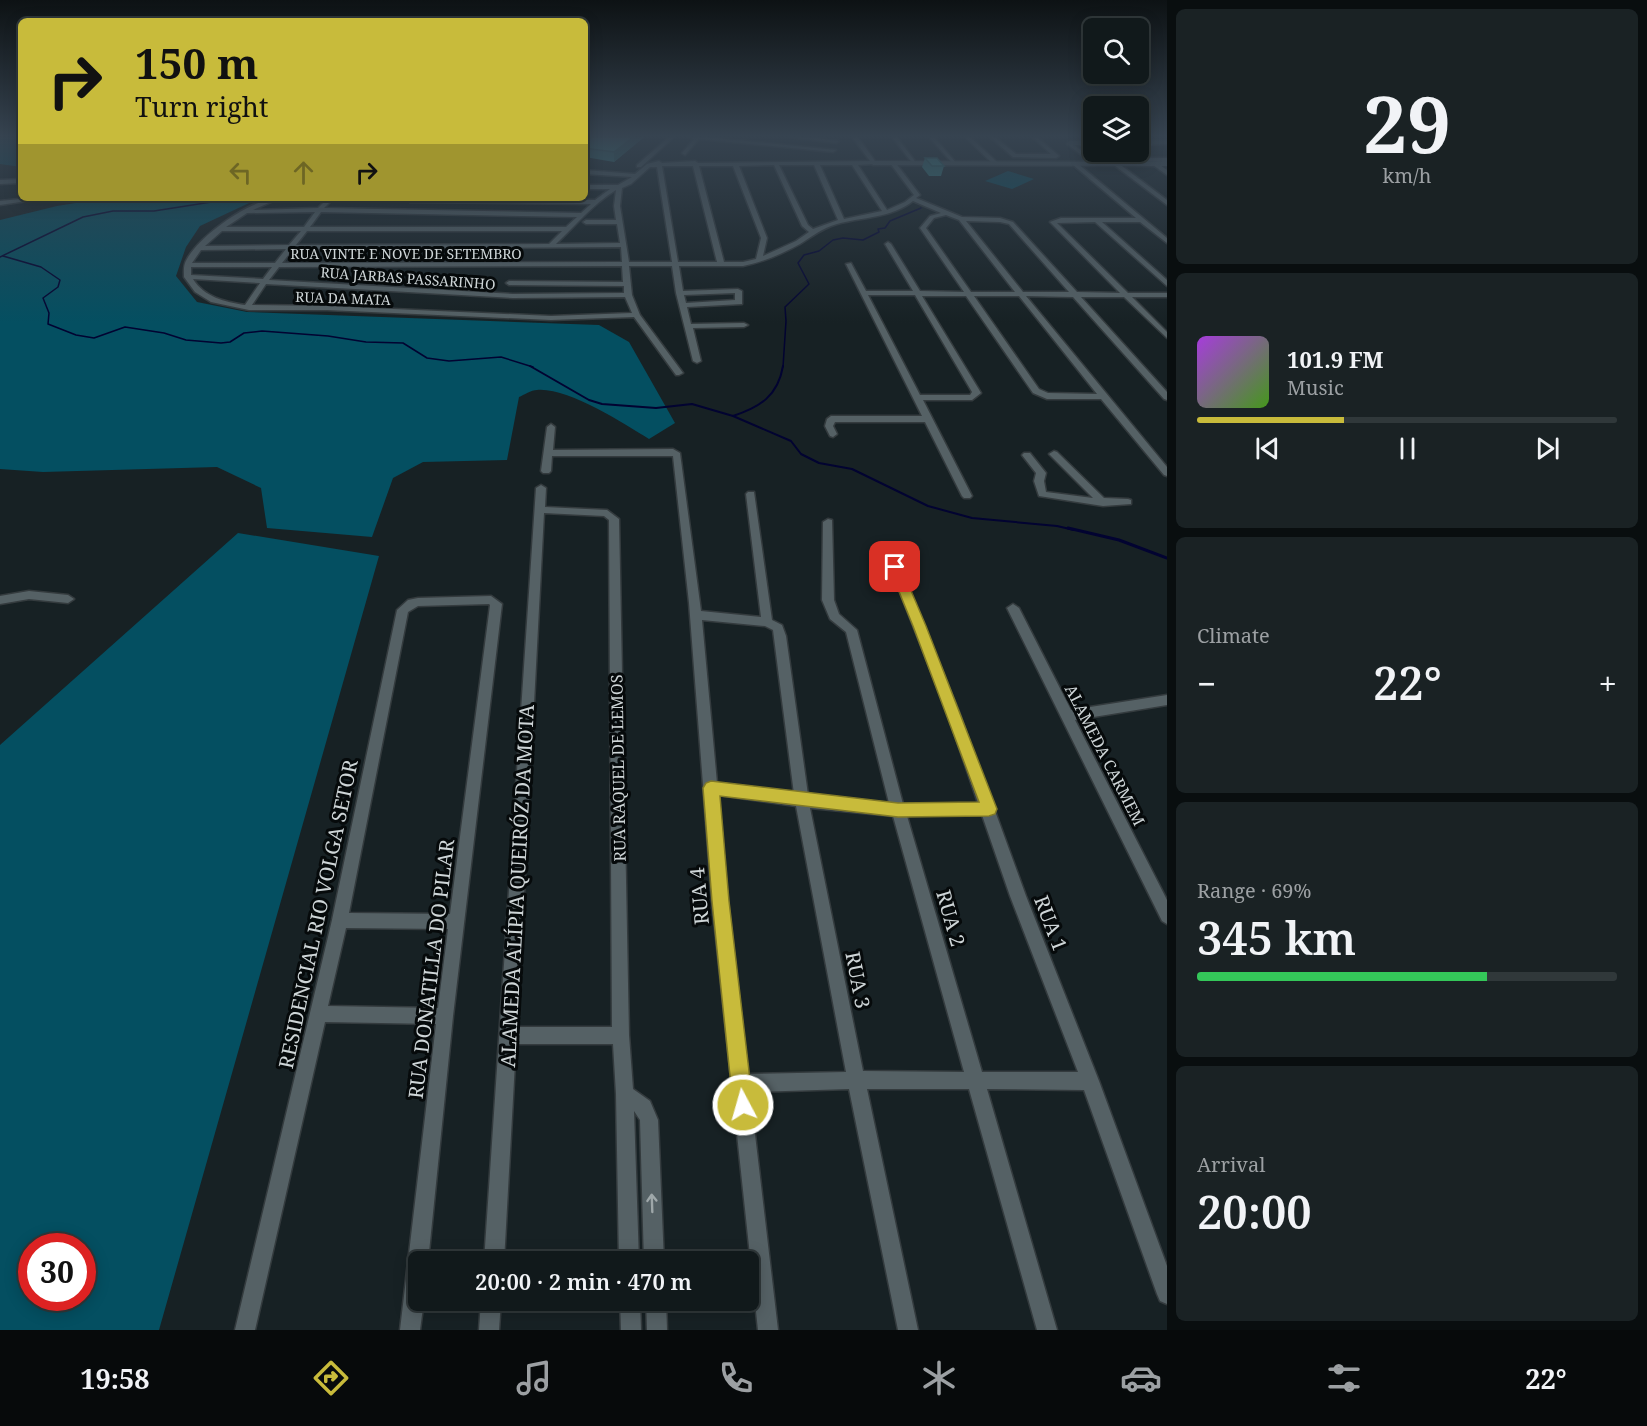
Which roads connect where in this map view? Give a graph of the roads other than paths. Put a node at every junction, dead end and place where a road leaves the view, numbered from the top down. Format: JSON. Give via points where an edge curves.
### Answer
{"nodes":[{"id":1,"x":600,"y":199,"type":"edge"},
{"id":2,"x":618,"y":199,"type":"edge"},
{"id":3,"x":665,"y":199,"type":"edge"},
{"id":4,"x":704,"y":199,"type":"edge"},
{"id":5,"x":749,"y":199,"type":"edge"},
{"id":6,"x":792,"y":199,"type":"edge"},
{"id":7,"x":832,"y":199,"type":"edge"},
{"id":8,"x":878,"y":199,"type":"edge"},
{"id":9,"x":913,"y":199,"type":"joint"},
{"id":10,"x":1118,"y":199,"type":"edge"},
{"id":11,"x":18,"y":201,"type":"edge"},
{"id":12,"x":270,"y":201,"type":"edge"},
{"id":13,"x":328,"y":201,"type":"edge"},
{"id":14,"x":409,"y":201,"type":"edge"},
{"id":15,"x":475,"y":201,"type":"edge"},
{"id":16,"x":556,"y":201,"type":"edge"},
{"id":17,"x":596,"y":202,"type":"junction"},
{"id":18,"x":0,"y":203,"type":"edge"},
{"id":19,"x":317,"y":210,"type":"junction"},
{"id":20,"x":245,"y":212,"type":"junction"},
{"id":21,"x":886,"y":212,"type":"junction"},
{"id":22,"x":400,"y":213,"type":"junction"},
{"id":23,"x":472,"y":213,"type":"junction"},
{"id":24,"x":946,"y":213,"type":"junction"},
{"id":25,"x":585,"y":219,"type":"junction"},
{"id":26,"x":961,"y":219,"type":"junction"},
{"id":27,"x":1096,"y":220,"type":"junction"},
{"id":28,"x":1143,"y":220,"type":"junction"},
{"id":29,"x":842,"y":221,"type":"junction"},
{"id":30,"x":620,"y":222,"type":"junction"},
{"id":31,"x":219,"y":229,"type":"junction"},
{"id":32,"x":306,"y":229,"type":"junction"},
{"id":33,"x":386,"y":229,"type":"junction"},
{"id":34,"x":469,"y":229,"type":"junction"},
{"id":35,"x":570,"y":229,"type":"junction"},
{"id":36,"x":812,"y":231,"type":"junction"},
{"id":37,"x":1167,"y":241,"type":"edge"},
{"id":38,"x":888,"y":244,"type":"dead end"},
{"id":39,"x":374,"y":245,"type":"junction"},
{"id":40,"x":464,"y":245,"type":"junction"},
{"id":41,"x":505,"y":245,"type":"junction"},
{"id":42,"x":551,"y":245,"type":"junction"},
{"id":43,"x":624,"y":245,"type":"junction"},
{"id":44,"x":291,"y":246,"type":"junction"},
{"id":45,"x":199,"y":248,"type":"junction"},
{"id":46,"x":754,"y":261,"type":"junction"},
{"id":47,"x":675,"y":263,"type":"junction"},
{"id":48,"x":358,"y":264,"type":"junction"},
{"id":49,"x":501,"y":264,"type":"junction"},
{"id":50,"x":516,"y":264,"type":"junction"},
{"id":51,"x":626,"y":264,"type":"junction"},
{"id":52,"x":721,"y":264,"type":"junction"},
{"id":53,"x":849,"y":264,"type":"dead end"},
{"id":54,"x":187,"y":265,"type":"junction"},
{"id":55,"x":275,"y":265,"type":"junction"},
{"id":56,"x":352,"y":271,"type":"dead end"},
{"id":57,"x":187,"y":277,"type":"junction"},
{"id":58,"x":347,"y":278,"type":"dead end"},
{"id":59,"x":264,"y":281,"type":"junction"},
{"id":60,"x":509,"y":283,"type":"junction"},
{"id":61,"x":626,"y":284,"type":"junction"},
{"id":62,"x":1167,"y":284,"type":"edge"},
{"id":63,"x":341,"y":285,"type":"junction"},
{"id":64,"x":422,"y":291,"type":"junction"},
{"id":65,"x":680,"y":293,"type":"junction"},
{"id":66,"x":864,"y":293,"type":"junction"},
{"id":67,"x":917,"y":294,"type":"junction"},
{"id":68,"x":970,"y":294,"type":"junction"},
{"id":69,"x":1022,"y":294,"type":"junction"},
{"id":70,"x":1074,"y":294,"type":"junction"},
{"id":71,"x":1126,"y":295,"type":"junction"},
{"id":72,"x":1167,"y":295,"type":"edge"},
{"id":73,"x":628,"y":296,"type":"junction"},
{"id":74,"x":682,"y":304,"type":"junction"},
{"id":75,"x":495,"y":306,"type":"junction"},
{"id":76,"x":247,"y":307,"type":"junction"},
{"id":77,"x":425,"y":314,"type":"junction"},
{"id":78,"x":636,"y":315,"type":"junction"},
{"id":79,"x":744,"y":325,"type":"dead end"},
{"id":80,"x":688,"y":326,"type":"junction"},
{"id":81,"x":1167,"y":336,"type":"edge"},
{"id":82,"x":697,"y":361,"type":"dead end"},
{"id":83,"x":679,"y":373,"type":"dead end"},
{"id":84,"x":1103,"y":397,"type":"junction"},
{"id":85,"x":916,"y":398,"type":"junction"},
{"id":86,"x":1167,"y":398,"type":"edge"},
{"id":87,"x":927,"y":419,"type":"junction"},
{"id":88,"x":551,"y":427,"type":"dead end"},
{"id":89,"x":833,"y":434,"type":"dead end"},
{"id":90,"x":548,"y":453,"type":"junction"},
{"id":91,"x":1054,"y":454,"type":"dead end"},
{"id":92,"x":1027,"y":455,"type":"dead end"},
{"id":93,"x":546,"y":471,"type":"dead end"},
{"id":94,"x":1167,"y":473,"type":"edge"},
{"id":95,"x":541,"y":488,"type":"dead end"},
{"id":96,"x":751,"y":494,"type":"dead end"},
{"id":97,"x":967,"y":496,"type":"dead end"},
{"id":98,"x":1128,"y":502,"type":"dead end"},
{"id":99,"x":1103,"y":503,"type":"junction"},
{"id":100,"x":540,"y":510,"type":"junction"},
{"id":101,"x":828,"y":522,"type":"dead end"},
{"id":102,"x":895,"y":567,"type":"dead end"},
{"id":103,"x":68,"y":599,"type":"dead end"},
{"id":104,"x":0,"y":600,"type":"edge"},
{"id":105,"x":1012,"y":608,"type":"dead end"},
{"id":106,"x":495,"y":613,"type":"joint"},
{"id":107,"x":696,"y":615,"type":"junction"},
{"id":108,"x":767,"y":622,"type":"junction"},
{"id":109,"x":1167,"y":700,"type":"edge"},
{"id":110,"x":1067,"y":716,"type":"junction"},
{"id":111,"x":711,"y":788,"type":"junction"},
{"id":112,"x":802,"y":801,"type":"junction"},
{"id":113,"x":989,"y":809,"type":"junction"},
{"id":114,"x":898,"y":810,"type":"junction"},
{"id":115,"x":1165,"y":909,"type":"edge"},
{"id":116,"x":340,"y":920,"type":"junction"},
{"id":117,"x":457,"y":922,"type":"junction"},
{"id":118,"x":319,"y":1014,"type":"junction"},
{"id":119,"x":445,"y":1016,"type":"junction"},
{"id":120,"x":621,"y":1035,"type":"junction"},
{"id":121,"x":509,"y":1036,"type":"junction"},
{"id":122,"x":856,"y":1080,"type":"junction"},
{"id":123,"x":975,"y":1081,"type":"junction"},
{"id":124,"x":1090,"y":1081,"type":"junction"},
{"id":125,"x":740,"y":1083,"type":"junction"},
{"id":126,"x":625,"y":1094,"type":"junction"},
{"id":127,"x":495,"y":1251,"type":"edge"},
{"id":128,"x":629,"y":1251,"type":"edge"},
{"id":129,"x":654,"y":1251,"type":"edge"},
{"id":130,"x":1167,"y":1294,"type":"edge"},
{"id":131,"x":490,"y":1311,"type":"edge"},
{"id":132,"x":630,"y":1311,"type":"edge"},
{"id":133,"x":656,"y":1311,"type":"edge"},
{"id":134,"x":245,"y":1330,"type":"edge"},
{"id":135,"x":410,"y":1330,"type":"edge"},
{"id":136,"x":489,"y":1330,"type":"edge"},
{"id":137,"x":631,"y":1330,"type":"edge"},
{"id":138,"x":657,"y":1330,"type":"edge"},
{"id":139,"x":768,"y":1330,"type":"edge"},
{"id":140,"x":908,"y":1330,"type":"edge"},
{"id":141,"x":1047,"y":1330,"type":"edge"}],
"edges":[{"from":1,"to":17,"type":"street"},
{"from":2,"to":30,"type":"street"},
{"from":3,"to":47,"type":"street"},
{"from":4,"to":52,"type":"street"},
{"from":5,"to":46,"type":"street","via":[[764,238]]},
{"from":6,"to":36,"type":"street","via":[[805,226]]},
{"from":7,"to":29,"type":"street"},
{"from":8,"to":21,"type":"street"},
{"from":9,"to":21,"type":"street"},
{"from":9,"to":24,"type":"street"},
{"from":10,"to":28,"type":"street"},
{"from":11,"to":18,"type":"street"},
{"from":12,"to":20,"type":"street"},
{"from":13,"to":19,"type":"street"},
{"from":14,"to":22,"type":"street"},
{"from":15,"to":23,"type":"street"},
{"from":16,"to":17,"type":"street"},
{"from":17,"to":25,"type":"street"},
{"from":19,"to":20,"type":"street"},
{"from":19,"to":22,"type":"street"},
{"from":19,"to":32,"type":"street"},
{"from":20,"to":31,"type":"street"},
{"from":21,"to":29,"type":"street"},
{"from":22,"to":23,"type":"street"},
{"from":22,"to":33,"type":"street"},
{"from":23,"to":25,"type":"street"},
{"from":23,"to":34,"type":"street"},
{"from":24,"to":26,"type":"street"},
{"from":24,"to":68,"type":"street","via":[[932,218],[923,228]]},
{"from":25,"to":30,"type":"street"},
{"from":25,"to":35,"type":"street"},
{"from":26,"to":69,"type":"street"},
{"from":26,"to":70,"type":"street","via":[[1011,224]]},
{"from":27,"to":28,"type":"street"},
{"from":27,"to":62,"type":"street"},
{"from":27,"to":71,"type":"street","via":[[1053,222]]},
{"from":28,"to":37,"type":"street"},
{"from":29,"to":36,"type":"street"},
{"from":30,"to":43,"type":"street"},
{"from":31,"to":32,"type":"street"},
{"from":31,"to":45,"type":"street"},
{"from":32,"to":33,"type":"street"},
{"from":32,"to":44,"type":"street"},
{"from":33,"to":34,"type":"street"},
{"from":34,"to":35,"type":"street"},
{"from":34,"to":40,"type":"street"},
{"from":35,"to":42,"type":"street"},
{"from":36,"to":46,"type":"street","via":[[800,241]]},
{"from":38,"to":67,"type":"street"},
{"from":39,"to":40,"type":"street"},
{"from":39,"to":44,"type":"street"},
{"from":39,"to":48,"type":"street"},
{"from":40,"to":41,"type":"street"},
{"from":41,"to":42,"type":"street"},
{"from":41,"to":49,"type":"street"},
{"from":42,"to":43,"type":"street"},
{"from":43,"to":51,"type":"street"},
{"from":44,"to":45,"type":"street"},
{"from":44,"to":55,"type":"street"},
{"from":45,"to":54,"type":"street"},
{"from":46,"to":52,"type":"street","name":"RUA VINTE E NOVE DE SETEMBRO"},
{"from":47,"to":51,"type":"street","name":"RUA VINTE E NOVE DE SETEMBRO"},
{"from":47,"to":52,"type":"street","name":"RUA VINTE E NOVE DE SETEMBRO"},
{"from":47,"to":65,"type":"street"},
{"from":48,"to":49,"type":"street","name":"RUA VINTE E NOVE DE SETEMBRO"},
{"from":48,"to":55,"type":"street","name":"RUA VINTE E NOVE DE SETEMBRO"},
{"from":48,"to":56,"type":"street"},
{"from":49,"to":50,"type":"street","name":"RUA VINTE E NOVE DE SETEMBRO"},
{"from":50,"to":51,"type":"street","name":"RUA VINTE E NOVE DE SETEMBRO"},
{"from":50,"to":60,"type":"street"},
{"from":51,"to":61,"type":"street"},
{"from":53,"to":66,"type":"street"},
{"from":54,"to":55,"type":"street","name":"RUA VINTE E NOVE DE SETEMBRO"},
{"from":54,"to":57,"type":"street"},
{"from":55,"to":59,"type":"street"},
{"from":57,"to":59,"type":"street","name":"RUA JARBAS PASSARINHO"},
{"from":57,"to":76,"type":"street","name":"RUA DA MATA","via":[[212,299]]},
{"from":58,"to":63,"type":"street"},
{"from":59,"to":63,"type":"street","name":"RUA JARBAS PASSARINHO"},
{"from":59,"to":76,"type":"street"},
{"from":60,"to":61,"type":"street"},
{"from":60,"to":75,"type":"street"},
{"from":61,"to":73,"type":"street"},
{"from":63,"to":64,"type":"street","name":"RUA JARBAS PASSARINHO"},
{"from":64,"to":75,"type":"street","name":"RUA JARBAS PASSARINHO"},
{"from":64,"to":77,"type":"street"},
{"from":65,"to":74,"type":"street"},
{"from":65,"to":74,"type":"street","via":[[738,291],[740,301]]},
{"from":66,"to":67,"type":"street"},
{"from":66,"to":85,"type":"street"},
{"from":67,"to":68,"type":"street"},
{"from":67,"to":85,"type":"street","via":[[977,393],[972,397]]},
{"from":68,"to":69,"type":"street"},
{"from":68,"to":84,"type":"street","via":[[1036,391],[1047,396]]},
{"from":69,"to":70,"type":"street"},
{"from":69,"to":84,"type":"street"},
{"from":70,"to":71,"type":"street"},
{"from":70,"to":86,"type":"street"},
{"from":71,"to":72,"type":"street"},
{"from":71,"to":81,"type":"street"},
{"from":73,"to":75,"type":"street","name":"RUA JARBAS PASSARINHO"},
{"from":73,"to":78,"type":"street"},
{"from":74,"to":80,"type":"street"},
{"from":75,"to":77,"type":"street","name":"RUA DA MATA"},
{"from":75,"to":78,"type":"street","name":"RUA DA MATA","via":[[566,319]]},
{"from":76,"to":77,"type":"street","name":"RUA DA MATA"},
{"from":78,"to":83,"type":"street"},
{"from":79,"to":80,"type":"street"},
{"from":80,"to":82,"type":"street"},
{"from":84,"to":94,"type":"street"},
{"from":85,"to":87,"type":"street"},
{"from":87,"to":89,"type":"street","via":[[831,419]]},
{"from":87,"to":97,"type":"street"},
{"from":88,"to":90,"type":"street"},
{"from":90,"to":93,"type":"street"},
{"from":90,"to":107,"type":"street","name":"RUA 4","via":[[677,455]]},
{"from":91,"to":99,"type":"street"},
{"from":92,"to":99,"type":"street","via":[[1041,474],[1040,491],[1044,495]]},
{"from":95,"to":100,"type":"street","name":"ALAMEDA ALÍPIA QUEIRÓZ DA MOTA"},
{"from":96,"to":108,"type":"street"},
{"from":98,"to":99,"type":"street"},
{"from":100,"to":120,"type":"street","name":"RUA RAQUEL DE LEMOS","via":[[607,513],[614,519]]},
{"from":100,"to":121,"type":"street","name":"ALAMEDA ALÍPIA QUEIRÓZ DA MOTA"},
{"from":101,"to":114,"type":"street","name":"RUA 2","via":[[831,611],[851,630]]},
{"from":102,"to":113,"type":"street","name":"RUA 1"},
{"from":103,"to":104,"type":"street","via":[[29,595]]},
{"from":105,"to":110,"type":"street","name":"ALAMEDA CARMEM"},
{"from":106,"to":116,"type":"street","name":"RESIDENCIAL RIO VOLGA SETOR","via":[[495,604],[487,600],[418,602],[403,610]]},
{"from":106,"to":117,"type":"street","name":"RUA DONATILLA DO PILAR"},
{"from":107,"to":108,"type":"street"},
{"from":107,"to":111,"type":"street","name":"RUA 4"},
{"from":108,"to":112,"type":"street","name":"RUA 3","via":[[778,628],[780,636]]},
{"from":109,"to":110,"type":"street"},
{"from":110,"to":115,"type":"street","name":"ALAMEDA CARMEM"},
{"from":111,"to":112,"type":"street"},
{"from":111,"to":125,"type":"street","name":"RUA 4"},
{"from":112,"to":114,"type":"street"},
{"from":112,"to":122,"type":"street","name":"RUA 3"},
{"from":113,"to":114,"type":"street"},
{"from":113,"to":124,"type":"street","name":"RUA 1","via":[[1018,896]]},
{"from":114,"to":123,"type":"street","name":"RUA 2"},
{"from":116,"to":117,"type":"street"},
{"from":116,"to":118,"type":"street","name":"RESIDENCIAL RIO VOLGA SETOR"},
{"from":117,"to":119,"type":"street","name":"RUA DONATILLA DO PILAR"},
{"from":118,"to":119,"type":"street"},
{"from":118,"to":134,"type":"street","name":"RESIDENCIAL RIO VOLGA SETOR"},
{"from":119,"to":135,"type":"street","name":"RUA DONATILLA DO PILAR"},
{"from":120,"to":121,"type":"street"},
{"from":120,"to":126,"type":"street","name":"RUA RAQUEL DE LEMOS"},
{"from":121,"to":127,"type":"street","name":"ALAMEDA ALÍPIA QUEIRÓZ DA MOTA"},
{"from":122,"to":123,"type":"street"},
{"from":122,"to":125,"type":"street"},
{"from":122,"to":140,"type":"street","name":"RUA 3"},
{"from":123,"to":124,"type":"street"},
{"from":123,"to":141,"type":"street","name":"RUA 2"},
{"from":124,"to":130,"type":"street","name":"RUA 1"},
{"from":125,"to":139,"type":"street","name":"RUA 4"},
{"from":126,"to":128,"type":"street","name":"RUA RAQUEL DE LEMOS"},
{"from":129,"to":126,"type":"street","one_way":true,"via":[[649,1120],[644,1107]]},
{"from":131,"to":136,"type":"street"},
{"from":132,"to":137,"type":"street"},
{"from":133,"to":138,"type":"street"}]}
